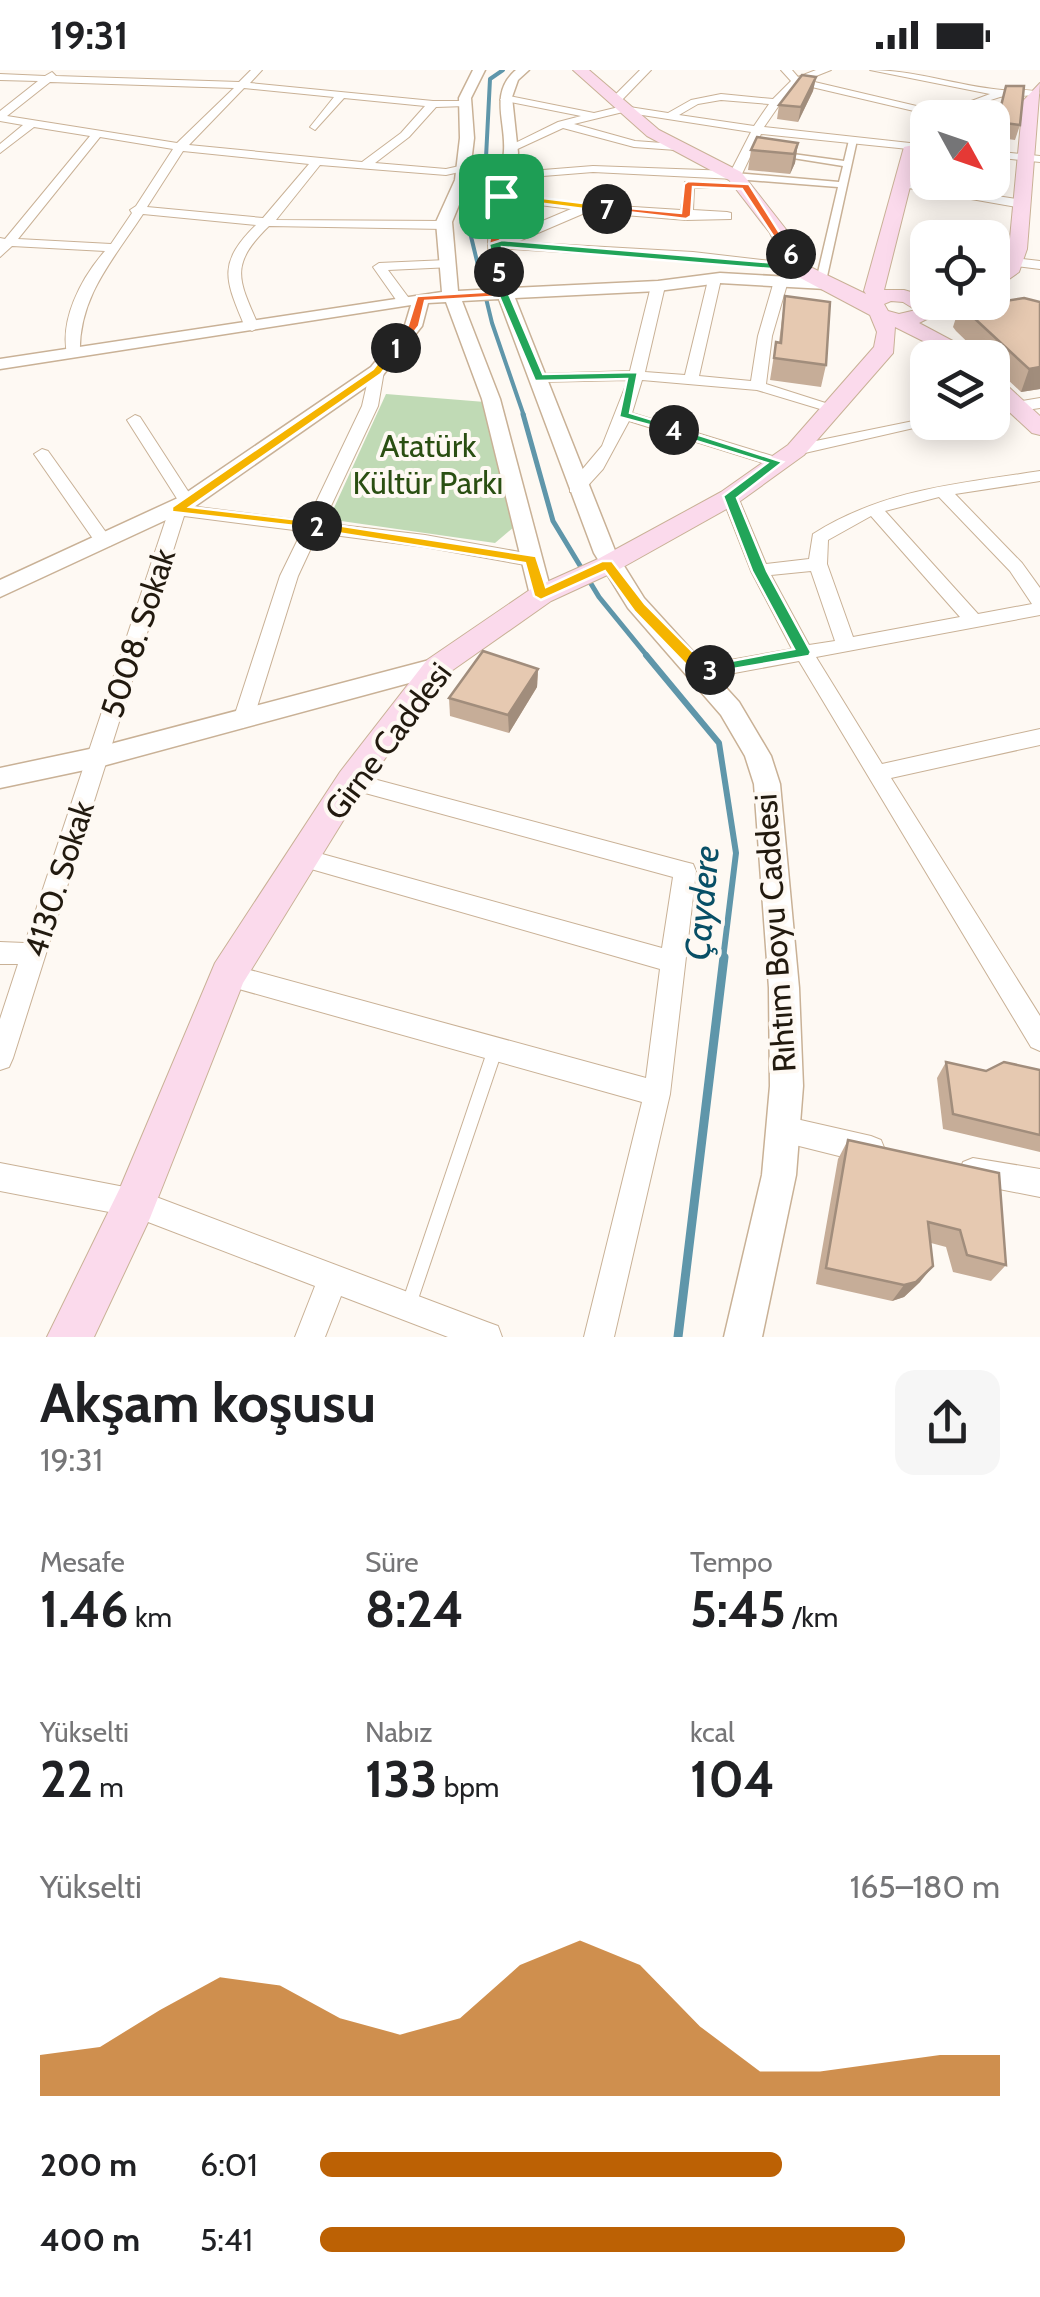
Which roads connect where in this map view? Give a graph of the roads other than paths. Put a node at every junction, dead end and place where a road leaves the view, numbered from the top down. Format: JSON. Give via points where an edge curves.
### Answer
{"nodes":[{"id":1,"x":57,"y":70,"type":"edge"},
{"id":2,"x":166,"y":70,"type":"edge"},
{"id":3,"x":258,"y":70,"type":"edge"},
{"id":4,"x":480,"y":70,"type":"edge"},
{"id":5,"x":522,"y":70,"type":"edge"},
{"id":6,"x":580,"y":70,"type":"edge"},
{"id":7,"x":646,"y":70,"type":"edge"},
{"id":8,"x":772,"y":70,"type":"edge"},
{"id":9,"x":826,"y":70,"type":"edge"},
{"id":10,"x":875,"y":70,"type":"edge"},
{"id":11,"x":786,"y":71,"type":"edge"},
{"id":12,"x":907,"y":76,"type":"junction"},
{"id":13,"x":0,"y":77,"type":"edge"},
{"id":14,"x":47,"y":79,"type":"junction"},
{"id":15,"x":797,"y":81,"type":"junction"},
{"id":16,"x":157,"y":82,"type":"junction"},
{"id":17,"x":242,"y":85,"type":"junction"},
{"id":18,"x":1002,"y":87,"type":"junction"},
{"id":19,"x":343,"y":93,"type":"junction"},
{"id":20,"x":1036,"y":98,"type":"edge"},
{"id":21,"x":504,"y":100,"type":"junction"},
{"id":22,"x":979,"y":100,"type":"edge"},
{"id":23,"x":989,"y":100,"type":"edge"},
{"id":24,"x":466,"y":102,"type":"junction"},
{"id":25,"x":778,"y":102,"type":"junction"},
{"id":26,"x":883,"y":103,"type":"junction"},
{"id":27,"x":433,"y":104,"type":"junction"},
{"id":28,"x":620,"y":104,"type":"junction"},
{"id":29,"x":597,"y":116,"type":"junction"},
{"id":30,"x":670,"y":116,"type":"junction"},
{"id":31,"x":0,"y":117,"type":"edge"},
{"id":32,"x":910,"y":120,"type":"edge"},
{"id":33,"x":32,"y":122,"type":"junction"},
{"id":34,"x":707,"y":122,"type":"junction"},
{"id":35,"x":562,"y":124,"type":"junction"},
{"id":36,"x":315,"y":127,"type":"dead end"},
{"id":37,"x":758,"y":130,"type":"junction"},
{"id":38,"x":910,"y":132,"type":"edge"},
{"id":39,"x":98,"y":133,"type":"junction"},
{"id":40,"x":853,"y":140,"type":"junction"},
{"id":41,"x":180,"y":148,"type":"junction"},
{"id":42,"x":0,"y":150,"type":"edge"},
{"id":43,"x":681,"y":150,"type":"junction"},
{"id":44,"x":748,"y":151,"type":"junction"},
{"id":45,"x":1033,"y":158,"type":"edge"},
{"id":46,"x":317,"y":162,"type":"junction"},
{"id":47,"x":848,"y":164,"type":"junction"},
{"id":48,"x":910,"y":165,"type":"edge"},
{"id":49,"x":364,"y":166,"type":"junction"},
{"id":50,"x":464,"y":168,"type":"junction"},
{"id":51,"x":507,"y":172,"type":"junction"},
{"id":52,"x":736,"y":179,"type":"junction"},
{"id":53,"x":902,"y":184,"type":"junction"},
{"id":54,"x":843,"y":185,"type":"junction"},
{"id":55,"x":1026,"y":199,"type":"edge"},
{"id":56,"x":586,"y":208,"type":"junction"},
{"id":57,"x":136,"y":210,"type":"junction"},
{"id":58,"x":686,"y":216,"type":"junction"},
{"id":59,"x":727,"y":216,"type":"dead end"},
{"id":60,"x":1040,"y":216,"type":"edge"},
{"id":61,"x":266,"y":223,"type":"junction"},
{"id":62,"x":444,"y":225,"type":"junction"},
{"id":63,"x":498,"y":244,"type":"junction"},
{"id":64,"x":3,"y":246,"type":"edge"},
{"id":65,"x":116,"y":248,"type":"junction"},
{"id":66,"x":1014,"y":262,"type":"junction"},
{"id":67,"x":447,"y":264,"type":"junction"},
{"id":68,"x":1040,"y":265,"type":"edge"},
{"id":69,"x":1010,"y":266,"type":"edge"},
{"id":70,"x":796,"y":268,"type":"junction"},
{"id":71,"x":714,"y":279,"type":"junction"},
{"id":72,"x":781,"y":281,"type":"junction"},
{"id":73,"x":824,"y":283,"type":"junction"},
{"id":74,"x":658,"y":286,"type":"junction"},
{"id":75,"x":504,"y":294,"type":"junction"},
{"id":76,"x":450,"y":298,"type":"junction"},
{"id":77,"x":412,"y":300,"type":"junction"},
{"id":78,"x":910,"y":302,"type":"edge"},
{"id":79,"x":910,"y":304,"type":"edge"},
{"id":80,"x":882,"y":309,"type":"junction"},
{"id":81,"x":932,"y":320,"type":"edge"},
{"id":82,"x":252,"y":327,"type":"junction"},
{"id":83,"x":937,"y":340,"type":"edge"},
{"id":84,"x":948,"y":340,"type":"edge"},
{"id":85,"x":73,"y":355,"type":"junction"},
{"id":86,"x":0,"y":364,"type":"edge"},
{"id":87,"x":377,"y":371,"type":"junction"},
{"id":88,"x":634,"y":375,"type":"junction"},
{"id":89,"x":539,"y":378,"type":"junction"},
{"id":90,"x":691,"y":380,"type":"junction"},
{"id":91,"x":758,"y":386,"type":"junction"},
{"id":92,"x":1028,"y":405,"type":"edge"},
{"id":93,"x":830,"y":407,"type":"junction"},
{"id":94,"x":624,"y":415,"type":"junction"},
{"id":95,"x":135,"y":420,"type":"dead end"},
{"id":96,"x":910,"y":427,"type":"edge"},
{"id":97,"x":1040,"y":428,"type":"edge"},
{"id":98,"x":42,"y":454,"type":"dead end"},
{"id":99,"x":786,"y":456,"type":"junction"},
{"id":100,"x":1040,"y":476,"type":"edge"},
{"id":101,"x":576,"y":488,"type":"junction"},
{"id":102,"x":946,"y":493,"type":"junction"},
{"id":103,"x":730,"y":496,"type":"junction"},
{"id":104,"x":182,"y":506,"type":"junction"},
{"id":105,"x":873,"y":508,"type":"junction"},
{"id":106,"x":312,"y":526,"type":"junction"},
{"id":107,"x":104,"y":542,"type":"junction"},
{"id":108,"x":531,"y":560,"type":"junction"},
{"id":109,"x":607,"y":564,"type":"junction"},
{"id":110,"x":818,"y":564,"type":"junction"},
{"id":111,"x":760,"y":571,"type":"junction"},
{"id":112,"x":2,"y":584,"type":"edge"},
{"id":113,"x":548,"y":592,"type":"junction"},
{"id":114,"x":1040,"y":605,"type":"edge"},
{"id":115,"x":973,"y":620,"type":"junction"},
{"id":116,"x":846,"y":645,"type":"junction"},
{"id":117,"x":803,"y":652,"type":"junction"},
{"id":118,"x":437,"y":666,"type":"junction"},
{"id":119,"x":702,"y":672,"type":"junction"},
{"id":120,"x":243,"y":720,"type":"junction"},
{"id":121,"x":1039,"y":739,"type":"edge"},
{"id":122,"x":99,"y":757,"type":"junction"},
{"id":123,"x":877,"y":773,"type":"junction"},
{"id":124,"x":0,"y":778,"type":"edge"},
{"id":125,"x":351,"y":781,"type":"junction"},
{"id":126,"x":304,"y":858,"type":"junction"},
{"id":127,"x":0,"y":953,"type":"edge"},
{"id":128,"x":34,"y":954,"type":"junction"},
{"id":129,"x":670,"y":961,"type":"junction"},
{"id":130,"x":228,"y":975,"type":"junction"},
{"id":131,"x":1040,"y":1038,"type":"edge"},
{"id":132,"x":495,"y":1049,"type":"junction"},
{"id":133,"x":0,"y":1058,"type":"edge"},
{"id":134,"x":657,"y":1094,"type":"junction"},
{"id":135,"x":784,"y":1129,"type":"junction"},
{"id":136,"x":890,"y":1155,"type":"edge"},
{"id":137,"x":944,"y":1167,"type":"edge"},
{"id":138,"x":1040,"y":1183,"type":"edge"},
{"id":139,"x":5,"y":1185,"type":"edge"},
{"id":140,"x":135,"y":1204,"type":"junction"},
{"id":141,"x":332,"y":1276,"type":"junction"},
{"id":142,"x":408,"y":1306,"type":"junction"},
{"id":143,"x":70,"y":1337,"type":"edge"},
{"id":144,"x":310,"y":1337,"type":"edge"},
{"id":145,"x":487,"y":1337,"type":"edge"},
{"id":146,"x":599,"y":1337,"type":"edge"},
{"id":147,"x":743,"y":1337,"type":"edge"}],
"edges":[{"from":1,"to":14,"type":"street"},
{"from":2,"to":16,"type":"street"},
{"from":3,"to":17,"type":"street"},
{"from":4,"to":24,"type":"street","via":[[468,84]]},
{"from":5,"to":21,"type":"street"},
{"from":6,"to":28,"type":"main road"},
{"from":7,"to":28,"type":"street"},
{"from":8,"to":11,"type":"street"},
{"from":9,"to":15,"type":"street"},
{"from":10,"to":12,"type":"street"},
{"from":11,"to":15,"type":"street"},
{"from":12,"to":18,"type":"street"},
{"from":12,"to":26,"type":"street"},
{"from":13,"to":14,"type":"street"},
{"from":14,"to":16,"type":"street"},
{"from":14,"to":31,"type":"street"},
{"from":15,"to":25,"type":"street"},
{"from":15,"to":26,"type":"street"},
{"from":16,"to":17,"type":"street"},
{"from":17,"to":19,"type":"street"},
{"from":17,"to":41,"type":"street"},
{"from":18,"to":20,"type":"street"},
{"from":18,"to":22,"type":"street"},
{"from":18,"to":23,"type":"street"},
{"from":19,"to":27,"type":"street"},
{"from":19,"to":36,"type":"street"},
{"from":20,"to":45,"type":"main road"},
{"from":21,"to":24,"type":"street"},
{"from":21,"to":29,"type":"street"},
{"from":21,"to":51,"type":"street","name":"Rıhtım Boyu Caddesi"},
{"from":24,"to":27,"type":"street"},
{"from":24,"to":50,"type":"street"},
{"from":25,"to":30,"type":"street","via":[[687,97]]},
{"from":25,"to":37,"type":"street"},
{"from":26,"to":32,"type":"street"},
{"from":27,"to":49,"type":"street","via":[[406,135]]},
{"from":28,"to":29,"type":"street"},
{"from":28,"to":30,"type":"street"},
{"from":28,"to":43,"type":"main road"},
{"from":29,"to":35,"type":"street"},
{"from":30,"to":34,"type":"street"},
{"from":31,"to":33,"type":"street"},
{"from":33,"to":39,"type":"street"},
{"from":33,"to":42,"type":"street"},
{"from":34,"to":37,"type":"street"},
{"from":34,"to":43,"type":"street"},
{"from":35,"to":43,"type":"street"},
{"from":35,"to":51,"type":"street"},
{"from":37,"to":40,"type":"street"},
{"from":37,"to":44,"type":"street"},
{"from":38,"to":40,"type":"street"},
{"from":39,"to":41,"type":"street"},
{"from":39,"to":64,"type":"street"},
{"from":40,"to":47,"type":"street"},
{"from":41,"to":46,"type":"street"},
{"from":41,"to":57,"type":"street"},
{"from":43,"to":52,"type":"main road"},
{"from":44,"to":47,"type":"street"},
{"from":44,"to":52,"type":"street"},
{"from":45,"to":55,"type":"main road"},
{"from":46,"to":49,"type":"street"},
{"from":46,"to":61,"type":"street"},
{"from":47,"to":54,"type":"street"},
{"from":48,"to":53,"type":"main road"},
{"from":49,"to":50,"type":"street"},
{"from":50,"to":51,"type":"street"},
{"from":50,"to":62,"type":"street"},
{"from":51,"to":52,"type":"street"},
{"from":51,"to":56,"type":"street"},
{"from":51,"to":63,"type":"street","name":"Rıhtım Boyu Caddesi"},
{"from":52,"to":54,"type":"street"},
{"from":52,"to":58,"type":"street","via":[[688,184]]},
{"from":52,"to":70,"type":"main road","via":[[779,232]]},
{"from":53,"to":55,"type":"street"},
{"from":53,"to":80,"type":"main road"},
{"from":54,"to":73,"type":"street"},
{"from":55,"to":60,"type":"street"},
{"from":55,"to":66,"type":"main road"},
{"from":56,"to":58,"type":"street"},
{"from":56,"to":63,"type":"street"},
{"from":57,"to":61,"type":"street"},
{"from":57,"to":65,"type":"street"},
{"from":58,"to":59,"type":"street"},
{"from":61,"to":62,"type":"street"},
{"from":61,"to":82,"type":"street","via":[[236,261],[233,281]]},
{"from":62,"to":67,"type":"street"},
{"from":63,"to":70,"type":"street"},
{"from":63,"to":75,"type":"street","name":"Rıhtım Boyu Caddesi"},
{"from":64,"to":65,"type":"street"},
{"from":65,"to":85,"type":"street","via":[[102,261],[70,328]]},
{"from":66,"to":68,"type":"street"},
{"from":66,"to":69,"type":"main road"},
{"from":67,"to":76,"type":"street"},
{"from":67,"to":77,"type":"street","via":[[379,267]]},
{"from":70,"to":73,"type":"main road"},
{"from":71,"to":72,"type":"street"},
{"from":71,"to":74,"type":"street"},
{"from":71,"to":90,"type":"street"},
{"from":72,"to":73,"type":"street"},
{"from":72,"to":91,"type":"street"},
{"from":73,"to":80,"type":"main road"},
{"from":74,"to":75,"type":"street"},
{"from":74,"to":88,"type":"street"},
{"from":75,"to":76,"type":"street"},
{"from":75,"to":89,"type":"street","name":"Rıhtım Boyu Caddesi"},
{"from":76,"to":77,"type":"street"},
{"from":76,"to":108,"type":"street","via":[[492,399]]},
{"from":77,"to":82,"type":"street"},
{"from":77,"to":87,"type":"street","via":[[413,326]]},
{"from":78,"to":80,"type":"main road","via":[[875,300]]},
{"from":79,"to":80,"type":"main road"},
{"from":80,"to":83,"type":"main road"},
{"from":80,"to":93,"type":"main road","name":"Girne Caddesi","via":[[885,348]]},
{"from":81,"to":84,"type":"main road"},
{"from":82,"to":85,"type":"street"},
{"from":85,"to":86,"type":"street"},
{"from":87,"to":104,"type":"street"},
{"from":87,"to":106,"type":"street","via":[[370,406]]},
{"from":88,"to":89,"type":"street"},
{"from":88,"to":90,"type":"street"},
{"from":88,"to":94,"type":"street"},
{"from":89,"to":101,"type":"street","name":"Rıhtım Boyu Caddesi"},
{"from":90,"to":91,"type":"street"},
{"from":91,"to":93,"type":"street"},
{"from":92,"to":97,"type":"main road"},
{"from":93,"to":99,"type":"main road","name":"Girne Caddesi"},
{"from":94,"to":99,"type":"street"},
{"from":94,"to":101,"type":"street","via":[[596,471]]},
{"from":95,"to":104,"type":"street"},
{"from":96,"to":99,"type":"street"},
{"from":98,"to":107,"type":"street"},
{"from":99,"to":103,"type":"main road","name":"Girne Caddesi"},
{"from":100,"to":102,"type":"street"},
{"from":101,"to":109,"type":"street","name":"Rıhtım Boyu Caddesi"},
{"from":102,"to":105,"type":"street"},
{"from":102,"to":114,"type":"street","via":[[1016,567]]},
{"from":103,"to":109,"type":"main road","name":"Girne Caddesi"},
{"from":103,"to":111,"type":"street"},
{"from":104,"to":106,"type":"street"},
{"from":104,"to":107,"type":"street"},
{"from":104,"to":122,"type":"street","name":"5008. Sokak"},
{"from":105,"to":110,"type":"street","via":[[819,538]]},
{"from":105,"to":115,"type":"street"},
{"from":106,"to":108,"type":"street"},
{"from":106,"to":120,"type":"street"},
{"from":107,"to":112,"type":"street"},
{"from":108,"to":113,"type":"street"},
{"from":109,"to":113,"type":"main road","name":"Girne Caddesi"},
{"from":109,"to":119,"type":"street","name":"Rıhtım Boyu Caddesi","via":[[639,608]]},
{"from":110,"to":111,"type":"street"},
{"from":110,"to":116,"type":"street"},
{"from":111,"to":117,"type":"street"},
{"from":113,"to":118,"type":"main road","name":"Girne Caddesi"},
{"from":114,"to":115,"type":"street"},
{"from":115,"to":116,"type":"street"},
{"from":116,"to":117,"type":"street"},
{"from":117,"to":119,"type":"street"},
{"from":117,"to":123,"type":"street"},
{"from":118,"to":120,"type":"street"},
{"from":118,"to":125,"type":"main road","name":"Girne Caddesi"},
{"from":119,"to":135,"type":"street","name":"Rıhtım Boyu Caddesi","via":[[753,740],[767,786],[789,1029]]},
{"from":120,"to":122,"type":"street"},
{"from":121,"to":123,"type":"street"},
{"from":122,"to":124,"type":"street"},
{"from":122,"to":128,"type":"street","name":"4130. Sokak"},
{"from":123,"to":131,"type":"street"},
{"from":125,"to":126,"type":"main road","name":"Girne Caddesi"},
{"from":125,"to":129,"type":"street","via":[[685,871]]},
{"from":126,"to":129,"type":"street"},
{"from":126,"to":130,"type":"main road","name":"Girne Caddesi"},
{"from":127,"to":128,"type":"street"},
{"from":128,"to":133,"type":"street","name":"4130. Sokak"},
{"from":129,"to":134,"type":"street"},
{"from":130,"to":132,"type":"street"},
{"from":130,"to":140,"type":"main road","name":"Girne Caddesi"},
{"from":132,"to":134,"type":"street"},
{"from":132,"to":142,"type":"lane"},
{"from":134,"to":146,"type":"street"},
{"from":135,"to":136,"type":"street"},
{"from":135,"to":147,"type":"street","name":"Rıhtım Boyu Caddesi"},
{"from":137,"to":138,"type":"street"},
{"from":139,"to":140,"type":"street"},
{"from":140,"to":141,"type":"street"},
{"from":140,"to":143,"type":"main road","name":"Girne Caddesi"},
{"from":141,"to":142,"type":"street"},
{"from":141,"to":144,"type":"street"},
{"from":142,"to":145,"type":"street"}]}
